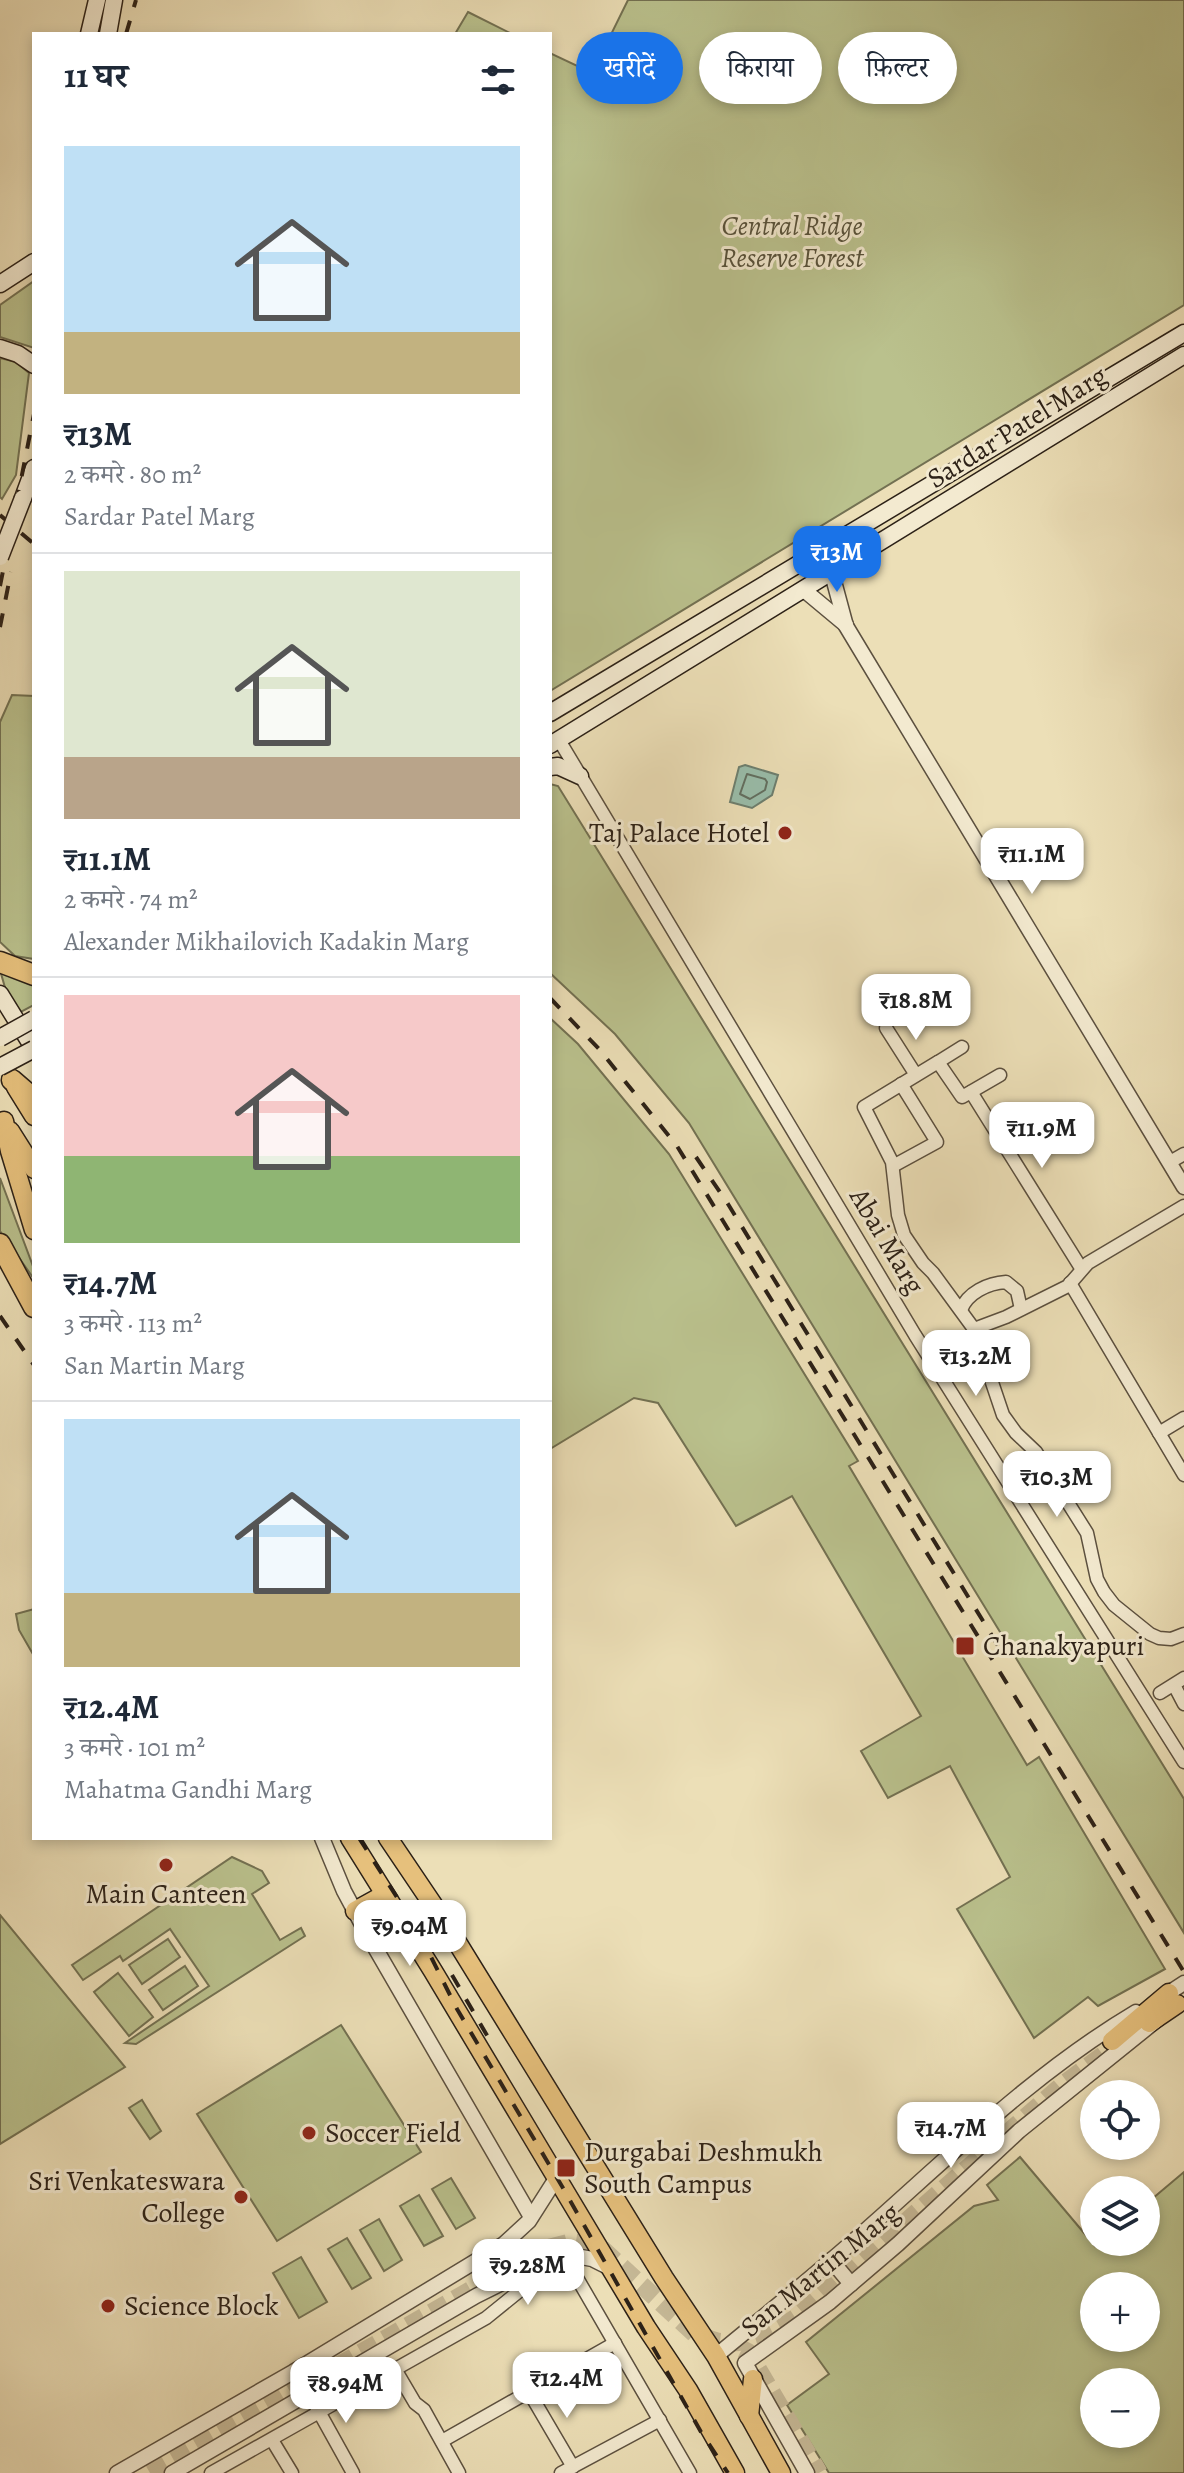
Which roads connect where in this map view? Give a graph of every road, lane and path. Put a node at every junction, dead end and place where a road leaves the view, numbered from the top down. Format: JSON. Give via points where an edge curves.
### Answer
{"nodes":[{"id":1,"x":97,"y":0,"type":"edge"},
{"id":2,"x":114,"y":0,"type":"edge"},
{"id":3,"x":89,"y":32,"type":"edge"},
{"id":4,"x":108,"y":32,"type":"edge"},
{"id":5,"x":32,"y":263,"type":"edge"},
{"id":6,"x":0,"y":284,"type":"edge"},
{"id":7,"x":1184,"y":333,"type":"edge"},
{"id":8,"x":0,"y":348,"type":"edge"},
{"id":9,"x":1184,"y":355,"type":"edge"},
{"id":10,"x":32,"y":364,"type":"edge"},
{"id":11,"x":32,"y":473,"type":"edge"},
{"id":12,"x":0,"y":557,"type":"edge"},
{"id":13,"x":832,"y":574,"type":"junction"},
{"id":14,"x":804,"y":590,"type":"junction"},
{"id":15,"x":846,"y":626,"type":"junction"},
{"id":16,"x":552,"y":712,"type":"edge"},
{"id":17,"x":554,"y":743,"type":"edge"},
{"id":18,"x":552,"y":767,"type":"edge"},
{"id":19,"x":580,"y":776,"type":"junction"},
{"id":20,"x":0,"y":962,"type":"edge"},
{"id":21,"x":32,"y":974,"type":"edge"},
{"id":22,"x":0,"y":994,"type":"edge"},
{"id":23,"x":32,"y":1020,"type":"edge"},
{"id":24,"x":886,"y":1028,"type":"dead end"},
{"id":25,"x":0,"y":1038,"type":"edge"},
{"id":26,"x":32,"y":1046,"type":"edge"},
{"id":27,"x":962,"y":1047,"type":"dead end"},
{"id":28,"x":32,"y":1051,"type":"edge"},
{"id":29,"x":0,"y":1061,"type":"edge"},
{"id":30,"x":938,"y":1062,"type":"junction"},
{"id":31,"x":6,"y":1074,"type":"edge"},
{"id":32,"x":916,"y":1075,"type":"junction"},
{"id":33,"x":1000,"y":1075,"type":"dead end"},
{"id":34,"x":901,"y":1084,"type":"junction"},
{"id":35,"x":971,"y":1092,"type":"junction"},
{"id":36,"x":32,"y":1097,"type":"edge"},
{"id":37,"x":32,"y":1113,"type":"edge"},
{"id":38,"x":2,"y":1117,"type":"edge"},
{"id":39,"x":1184,"y":1154,"type":"edge"},
{"id":40,"x":1170,"y":1162,"type":"junction"},
{"id":41,"x":32,"y":1166,"type":"edge"},
{"id":42,"x":893,"y":1166,"type":"junction"},
{"id":43,"x":1184,"y":1187,"type":"edge"},
{"id":44,"x":1184,"y":1206,"type":"edge"},
{"id":45,"x":32,"y":1223,"type":"edge"},
{"id":46,"x":0,"y":1244,"type":"edge"},
{"id":47,"x":1081,"y":1268,"type":"junction"},
{"id":48,"x":1070,"y":1283,"type":"junction"},
{"id":49,"x":32,"y":1303,"type":"edge"},
{"id":50,"x":1021,"y":1309,"type":"junction"},
{"id":51,"x":961,"y":1310,"type":"junction"},
{"id":52,"x":974,"y":1329,"type":"junction"},
{"id":53,"x":1184,"y":1418,"type":"edge"},
{"id":54,"x":1159,"y":1433,"type":"junction"},
{"id":55,"x":1184,"y":1475,"type":"edge"},
{"id":56,"x":1184,"y":1634,"type":"edge"},
{"id":57,"x":1179,"y":1682,"type":"edge"},
{"id":58,"x":1160,"y":1693,"type":"dead end"},
{"id":59,"x":1184,"y":1704,"type":"edge"},
{"id":60,"x":1184,"y":1762,"type":"edge"},
{"id":61,"x":323,"y":1840,"type":"edge"},
{"id":62,"x":351,"y":1840,"type":"edge"},
{"id":63,"x":391,"y":1841,"type":"edge"},
{"id":64,"x":384,"y":1895,"type":"junction"},
{"id":65,"x":355,"y":1911,"type":"junction"},
{"id":66,"x":1178,"y":1995,"type":"edge"},
{"id":67,"x":1114,"y":2043,"type":"tunnel mouth"},
{"id":68,"x":557,"y":2177,"type":"junction"},
{"id":69,"x":531,"y":2217,"type":"junction"},
{"id":70,"x":566,"y":2259,"type":"junction"},
{"id":71,"x":831,"y":2260,"type":"junction"},
{"id":72,"x":536,"y":2266,"type":"junction"},
{"id":73,"x":610,"y":2268,"type":"junction"},
{"id":74,"x":851,"y":2284,"type":"junction"},
{"id":75,"x":476,"y":2296,"type":"junction"},
{"id":76,"x":486,"y":2318,"type":"junction"},
{"id":77,"x":615,"y":2343,"type":"junction"},
{"id":78,"x":716,"y":2356,"type":"junction"},
{"id":79,"x":395,"y":2369,"type":"junction"},
{"id":80,"x":749,"y":2371,"type":"junction"},
{"id":81,"x":308,"y":2392,"type":"junction"},
{"id":82,"x":529,"y":2392,"type":"junction"},
{"id":83,"x":318,"y":2414,"type":"junction"},
{"id":84,"x":749,"y":2416,"type":"junction"},
{"id":85,"x":660,"y":2420,"type":"junction"},
{"id":86,"x":272,"y":2440,"type":"junction"},
{"id":87,"x":442,"y":2441,"type":"junction"},
{"id":88,"x":567,"y":2470,"type":"edge"},
{"id":89,"x":221,"y":2471,"type":"edge"},
{"id":90,"x":117,"y":2473,"type":"edge"},
{"id":91,"x":172,"y":2473,"type":"edge"},
{"id":92,"x":292,"y":2473,"type":"edge"},
{"id":93,"x":353,"y":2473,"type":"edge"},
{"id":94,"x":459,"y":2473,"type":"edge"},
{"id":95,"x":690,"y":2473,"type":"edge"},
{"id":96,"x":735,"y":2473,"type":"edge"},
{"id":97,"x":781,"y":2473,"type":"edge"},
{"id":98,"x":807,"y":2473,"type":"edge"}],
"edges":[{"from":1,"to":3,"type":"main road"},
{"from":2,"to":4,"type":"main road"},
{"from":5,"to":6,"type":"main road"},
{"from":7,"to":16,"type":"main road","name":"Sardar Patel Marg"},
{"from":8,"to":10,"type":"main road"},
{"from":9,"to":13,"type":"main road","name":"Sardar Patel Marg"},
{"from":11,"to":12,"type":"main road","bridge":true},
{"from":13,"to":14,"type":"main road","name":"Sardar Patel Marg"},
{"from":13,"to":15,"type":"street"},
{"from":14,"to":15,"type":"street"},
{"from":14,"to":17,"type":"main road","name":"Sardar Patel Marg"},
{"from":15,"to":40,"type":"street"},
{"from":17,"to":19,"type":"street","name":"Abai Marg"},
{"from":18,"to":19,"type":"main road"},
{"from":19,"to":60,"type":"street","name":"Abai Marg","via":[[915,1335]]},
{"from":20,"to":21,"type":"highway"},
{"from":22,"to":26,"type":"main road"},
{"from":23,"to":25,"type":"main road","bridge":true},
{"from":24,"to":32,"type":"street"},
{"from":27,"to":30,"type":"street"},
{"from":28,"to":31,"type":"main road","bridge":true},
{"from":29,"to":31,"type":"main road"},
{"from":30,"to":32,"type":"street"},
{"from":30,"to":35,"type":"street","via":[[962,1097]]},
{"from":31,"to":36,"type":"highway"},
{"from":31,"to":37,"type":"main road"},
{"from":32,"to":34,"type":"street"},
{"from":33,"to":35,"type":"street"},
{"from":34,"to":42,"type":"street","via":[[864,1107]]},
{"from":34,"to":42,"type":"street","via":[[937,1142]]},
{"from":35,"to":47,"type":"street"},
{"from":38,"to":41,"type":"main road"},
{"from":38,"to":45,"type":"main road"},
{"from":39,"to":40,"type":"street"},
{"from":40,"to":43,"type":"street"},
{"from":42,"to":51,"type":"street","via":[[904,1235]]},
{"from":44,"to":47,"type":"street"},
{"from":46,"to":49,"type":"highway"},
{"from":47,"to":48,"type":"street"},
{"from":48,"to":50,"type":"street"},
{"from":48,"to":54,"type":"street"},
{"from":50,"to":51,"type":"street","via":[[1017,1291],[1006,1282],[972,1294]]},
{"from":50,"to":52,"type":"street"},
{"from":51,"to":52,"type":"street"},
{"from":52,"to":56,"type":"street","via":[[1003,1415],[1036,1452],[1087,1533],[1104,1592],[1150,1634],[1171,1639]]},
{"from":53,"to":54,"type":"street"},
{"from":54,"to":55,"type":"street"},
{"from":57,"to":58,"type":"street"},
{"from":57,"to":59,"type":"street"},
{"from":61,"to":65,"type":"street"},
{"from":62,"to":64,"type":"main road"},
{"from":63,"to":78,"type":"main road"},
{"from":64,"to":65,"type":"main road"},
{"from":64,"to":68,"type":"main road"},
{"from":65,"to":69,"type":"street"},
{"from":66,"to":67,"type":"main road"},
{"from":66,"to":71,"type":"street","name":"San Martin Marg","via":[[1097,2037],[995,2115]]},
{"from":66,"to":74,"type":"street","name":"San Martin Marg"},
{"from":68,"to":69,"type":"street"},
{"from":68,"to":73,"type":"main road"},
{"from":69,"to":90,"type":"street","via":[[504,2244]]},
{"from":70,"to":72,"type":"street"},
{"from":70,"to":73,"type":"street","via":[[592,2259]]},
{"from":70,"to":77,"type":"street"},
{"from":71,"to":74,"type":"street"},
{"from":71,"to":78,"type":"street","name":"San Martin Marg"},
{"from":72,"to":75,"type":"street"},
{"from":72,"to":76,"type":"street","via":[[523,2288]]},
{"from":73,"to":96,"type":"main road"},
{"from":74,"to":80,"type":"street","name":"San Martin Marg"},
{"from":75,"to":76,"type":"street"},
{"from":75,"to":81,"type":"street"},
{"from":76,"to":79,"type":"street"},
{"from":77,"to":82,"type":"street"},
{"from":77,"to":85,"type":"street"},
{"from":78,"to":84,"type":"main road"},
{"from":79,"to":83,"type":"street"},
{"from":79,"to":87,"type":"street"},
{"from":80,"to":84,"type":"main road"},
{"from":80,"to":98,"type":"street"},
{"from":81,"to":83,"type":"street"},
{"from":81,"to":91,"type":"street"},
{"from":82,"to":87,"type":"street"},
{"from":82,"to":88,"type":"street"},
{"from":83,"to":86,"type":"street"},
{"from":83,"to":93,"type":"street"},
{"from":84,"to":97,"type":"main road"},
{"from":85,"to":88,"type":"street"},
{"from":85,"to":95,"type":"street"},
{"from":86,"to":89,"type":"street"},
{"from":86,"to":92,"type":"street"},
{"from":87,"to":94,"type":"street"}]}
